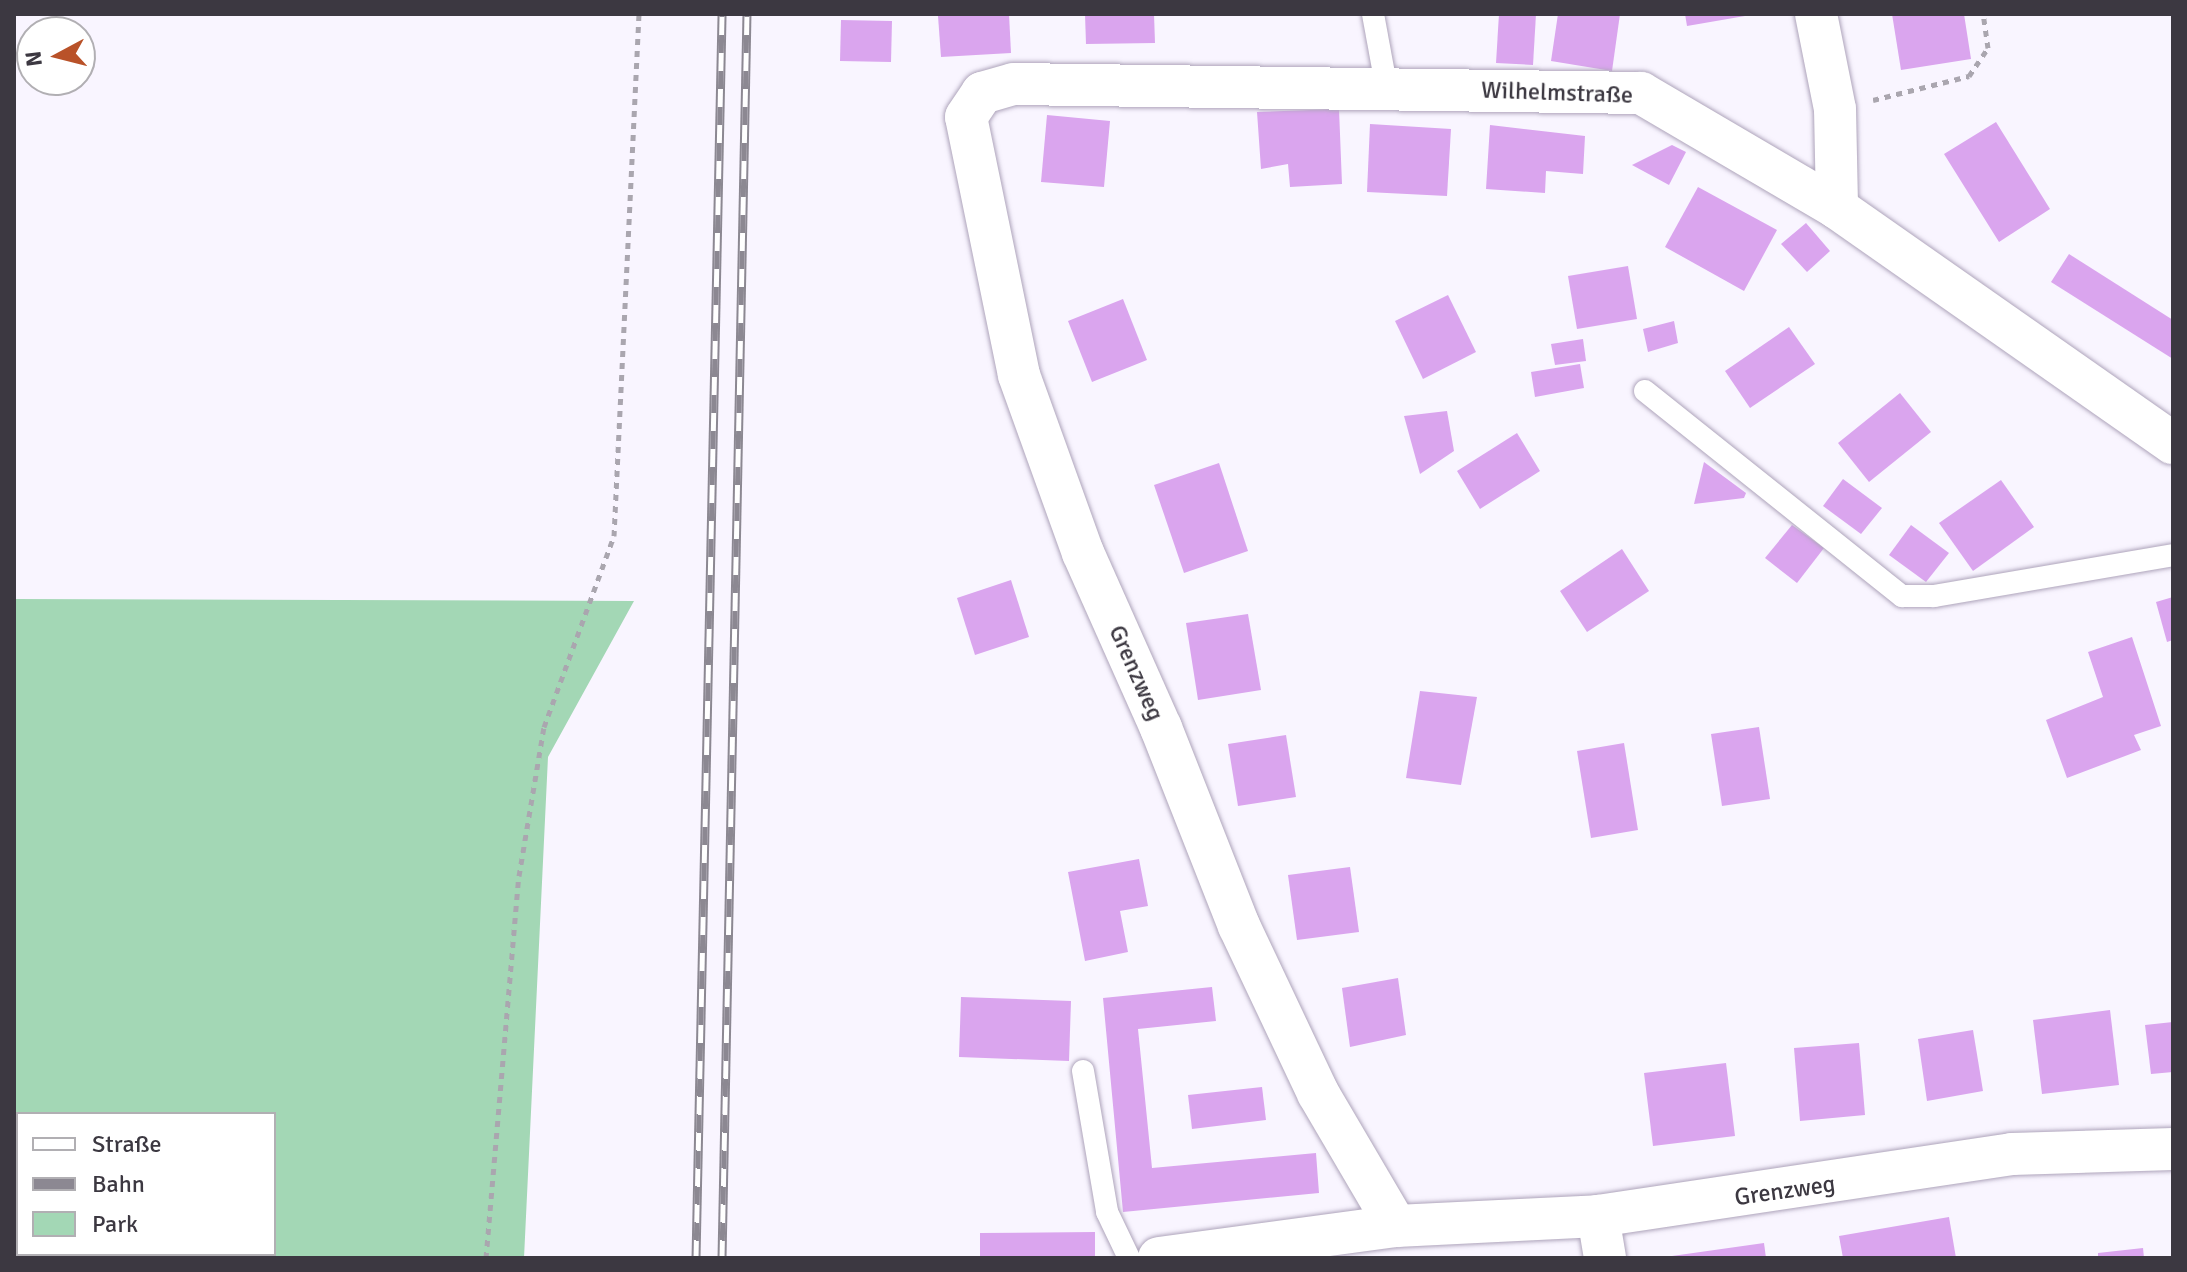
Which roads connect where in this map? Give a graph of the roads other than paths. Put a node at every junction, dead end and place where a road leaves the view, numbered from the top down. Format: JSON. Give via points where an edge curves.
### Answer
{"nodes":[{"id":1,"x":1373,"y":14,"type":"edge"},
{"id":2,"x":1816,"y":14,"type":"edge"},
{"id":3,"x":1387,"y":90,"type":"junction"},
{"id":4,"x":982,"y":93,"type":"joint"},
{"id":5,"x":1837,"y":208,"type":"junction"},
{"id":6,"x":1645,"y":391,"type":"dead end"},
{"id":7,"x":2173,"y":443,"type":"edge"},
{"id":8,"x":2173,"y":555,"type":"edge"},
{"id":9,"x":1083,"y":1071,"type":"dead end"},
{"id":10,"x":2173,"y":1149,"type":"edge"},
{"id":11,"x":1598,"y":1216,"type":"junction"},
{"id":12,"x":1396,"y":1226,"type":"junction"},
{"id":13,"x":1129,"y":1258,"type":"edge"},
{"id":14,"x":1159,"y":1258,"type":"edge"},
{"id":15,"x":1605,"y":1258,"type":"edge"}],
"edges":[{"from":1,"to":3,"type":"lane"},
{"from":2,"to":5,"type":"street","via":[[1835,109]]},
{"from":3,"to":4,"type":"street","name":"Wilhelmstraße","via":[[1014,84]]},
{"from":3,"to":5,"type":"street","name":"Wilhelmstraße","via":[[1641,93]]},
{"from":4,"to":12,"type":"street","name":"Grenzweg","via":[[966,117],[1019,375],[1083,553],[1246,940],[1318,1093]]},
{"from":5,"to":7,"type":"street","name":"Wilhelmstraße"},
{"from":6,"to":8,"type":"lane","via":[[1902,596],[1934,596]]},
{"from":9,"to":13,"type":"lane","via":[[1107,1212]]},
{"from":10,"to":11,"type":"street","name":"Grenzweg","via":[[2012,1154]]},
{"from":11,"to":12,"type":"street","name":"Grenzweg"},
{"from":11,"to":15,"type":"street"},
{"from":12,"to":14,"type":"street","name":"Grenzweg"}]}
